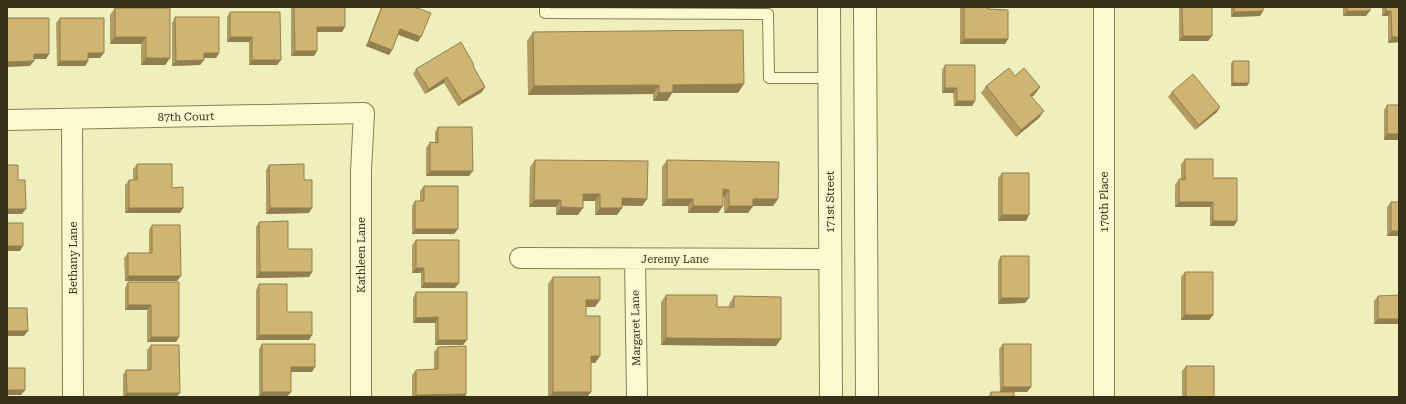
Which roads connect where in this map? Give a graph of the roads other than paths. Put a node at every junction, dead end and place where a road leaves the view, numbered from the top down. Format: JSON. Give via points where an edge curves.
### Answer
{"nodes":[{"id":1,"x":545,"y":7,"type":"edge"},
{"id":2,"x":829,"y":7,"type":"edge"},
{"id":3,"x":865,"y":7,"type":"edge"},
{"id":4,"x":1104,"y":7,"type":"edge"},
{"id":5,"x":829,"y":78,"type":"junction"},
{"id":6,"x":364,"y":113,"type":"joint"},
{"id":7,"x":72,"y":119,"type":"junction"},
{"id":8,"x":7,"y":120,"type":"edge"},
{"id":9,"x":520,"y":258,"type":"dead end"},
{"id":10,"x":635,"y":259,"type":"junction"},
{"id":11,"x":830,"y":259,"type":"junction"},
{"id":12,"x":73,"y":397,"type":"edge"},
{"id":13,"x":361,"y":397,"type":"edge"},
{"id":14,"x":637,"y":397,"type":"edge"},
{"id":15,"x":831,"y":397,"type":"edge"},
{"id":16,"x":867,"y":397,"type":"edge"},
{"id":17,"x":1104,"y":397,"type":"edge"}],
"edges":[{"from":1,"to":5,"type":"lane","via":[[545,13],[768,14],[769,78]]},
{"from":2,"to":5,"type":"street","name":"171st Street"},
{"from":3,"to":16,"type":"street"},
{"from":4,"to":17,"type":"street","name":"170th Place"},
{"from":5,"to":11,"type":"street","name":"171st Street"},
{"from":6,"to":7,"type":"street","name":"87th Court"},
{"from":6,"to":13,"type":"street","name":"Kathleen Lane","via":[[361,171]]},
{"from":7,"to":8,"type":"street","name":"87th Court"},
{"from":7,"to":12,"type":"street","name":"Bethany Lane"},
{"from":9,"to":10,"type":"street","name":"Jeremy Lane"},
{"from":10,"to":11,"type":"street","name":"Jeremy Lane"},
{"from":10,"to":14,"type":"street","name":"Margaret Lane"},
{"from":11,"to":15,"type":"street","name":"171st Street"}]}
